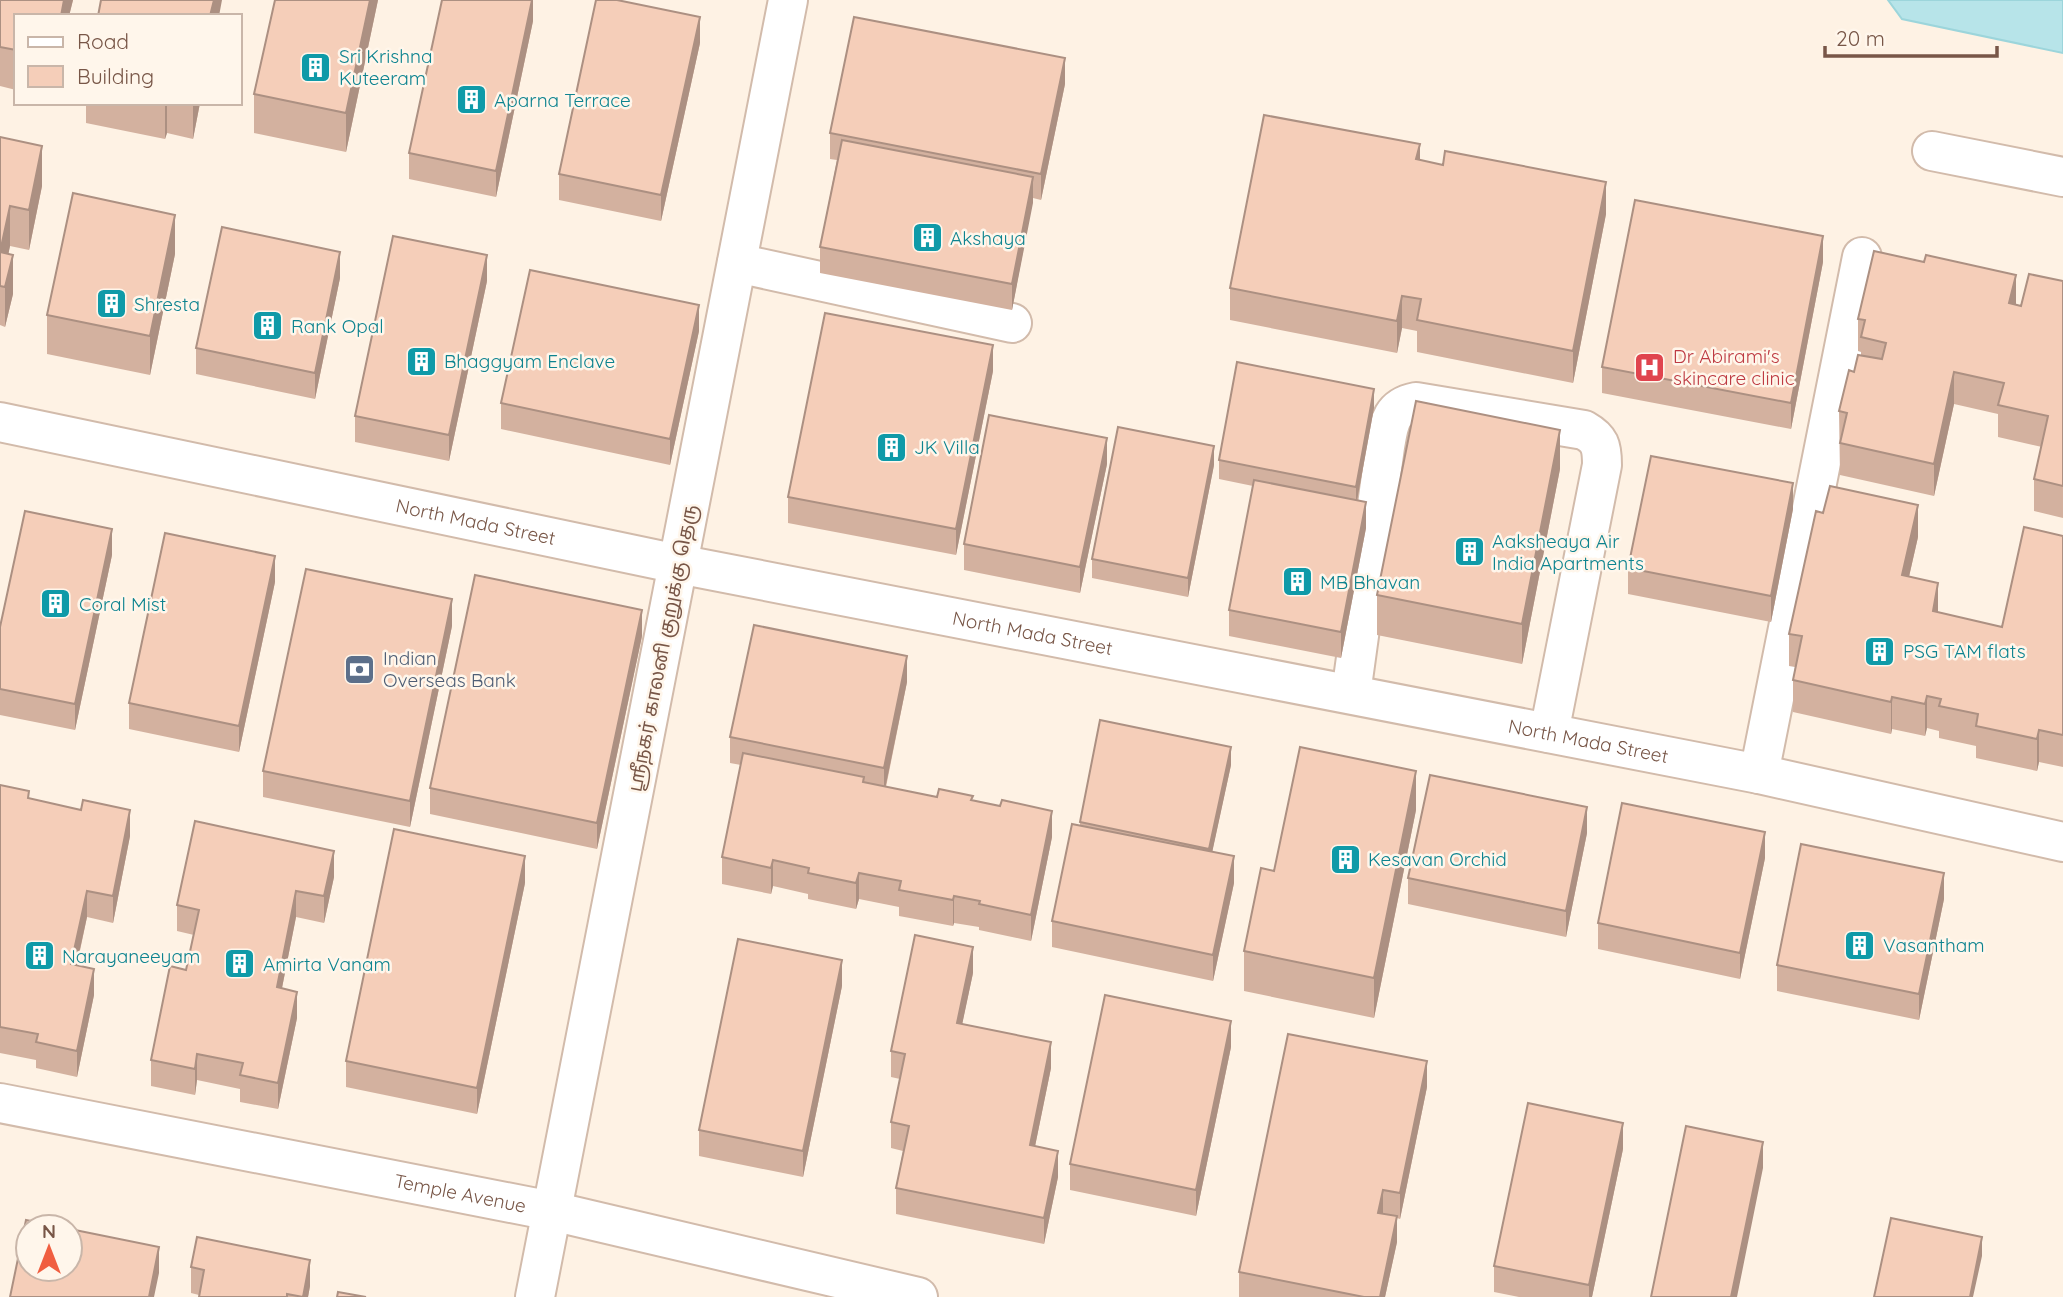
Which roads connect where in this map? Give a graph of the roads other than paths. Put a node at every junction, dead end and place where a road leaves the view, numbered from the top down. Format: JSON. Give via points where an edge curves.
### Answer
{"nodes":[{"id":1,"x":788,"y":0,"type":"edge"},
{"id":2,"x":1932,"y":152,"type":"dead end"},
{"id":3,"x":2063,"y":177,"type":"edge"},
{"id":4,"x":1862,"y":257,"type":"dead end"},
{"id":5,"x":737,"y":263,"type":"junction"},
{"id":6,"x":1012,"y":323,"type":"edge"},
{"id":7,"x":0,"y":422,"type":"edge"},
{"id":8,"x":678,"y":564,"type":"junction"},
{"id":9,"x":1351,"y":694,"type":"junction"},
{"id":10,"x":1549,"y":733,"type":"junction"},
{"id":11,"x":1759,"y":774,"type":"junction"},
{"id":12,"x":2063,"y":842,"type":"edge"},
{"id":13,"x":0,"y":1103,"type":"edge"},
{"id":14,"x":552,"y":1211,"type":"junction"},
{"id":15,"x":535,"y":1297,"type":"edge"},
{"id":16,"x":918,"y":1297,"type":"edge"}],
"edges":[{"from":1,"to":5,"type":"street","name":"ஸ்ரீநகர் காலனி குறுக்கு தெரு"},
{"from":2,"to":3,"type":"street"},
{"from":4,"to":11,"type":"street"},
{"from":5,"to":6,"type":"street"},
{"from":5,"to":8,"type":"street","name":"ஸ்ரீநகர் காலனி குறுக்கு தெரு"},
{"from":7,"to":8,"type":"street","name":"North Mada Street"},
{"from":8,"to":9,"type":"street","name":"North Mada Street"},
{"from":8,"to":14,"type":"street","name":"ஸ்ரீநகர் காலனி குறுக்கு தெரு"},
{"from":9,"to":10,"type":"street","name":"North Mada Street"},
{"from":9,"to":10,"type":"street","via":[[1385,447],[1395,412],[1416,402],[1584,430],[1597,437],[1602,465]]},
{"from":10,"to":11,"type":"street","name":"North Mada Street"},
{"from":11,"to":12,"type":"street","name":"North Mada Street"},
{"from":13,"to":14,"type":"street","name":"Temple Avenue"},
{"from":14,"to":15,"type":"street","name":"ஸ்ரீநகர் காலனி குறுக்கு தெரு"},
{"from":14,"to":16,"type":"street","name":"Temple Avenue"}]}
